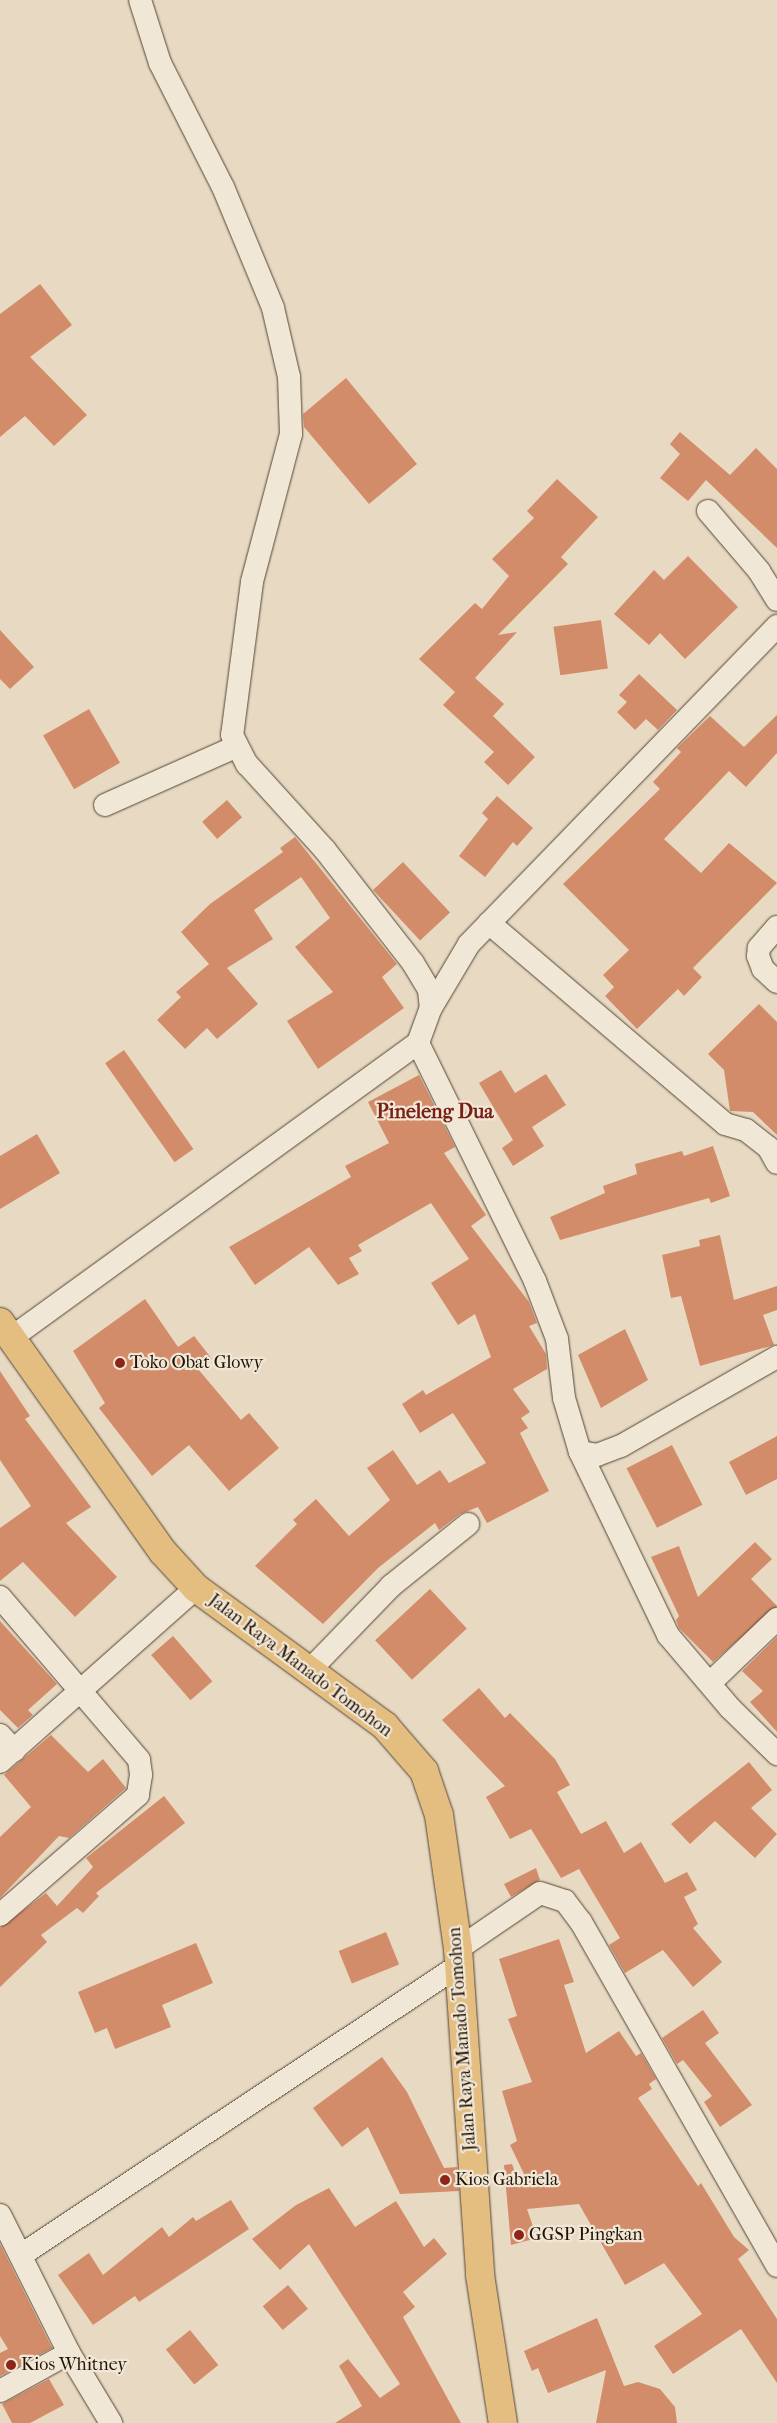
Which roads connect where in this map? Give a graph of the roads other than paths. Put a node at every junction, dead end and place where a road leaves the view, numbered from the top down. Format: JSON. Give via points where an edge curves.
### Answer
{"nodes":[{"id":1,"x":140,"y":0,"type":"edge"},
{"id":2,"x":708,"y":511,"type":"dead end"},
{"id":3,"x":777,"y":600,"type":"edge"},
{"id":4,"x":777,"y":626,"type":"edge"},
{"id":5,"x":235,"y":747,"type":"junction"},
{"id":6,"x":105,"y":805,"type":"dead end"},
{"id":7,"x":489,"y":923,"type":"junction"},
{"id":8,"x":777,"y":927,"type":"edge"},
{"id":9,"x":777,"y":982,"type":"edge"},
{"id":10,"x":432,"y":1008,"type":"junction"},
{"id":11,"x":418,"y":1043,"type":"junction"},
{"id":12,"x":777,"y":1163,"type":"edge"},
{"id":13,"x":6,"y":1330,"type":"edge"},
{"id":14,"x":777,"y":1357,"type":"edge"},
{"id":15,"x":580,"y":1452,"type":"junction"},
{"id":16,"x":468,"y":1524,"type":"dead end"},
{"id":17,"x":196,"y":1588,"type":"junction"},
{"id":18,"x":0,"y":1597,"type":"edge"},
{"id":19,"x":777,"y":1619,"type":"edge"},
{"id":20,"x":308,"y":1672,"type":"junction"},
{"id":21,"x":710,"y":1682,"type":"junction"},
{"id":22,"x":80,"y":1690,"type":"junction"},
{"id":23,"x":5,"y":1749,"type":"edge"},
{"id":24,"x":777,"y":1754,"type":"edge"},
{"id":25,"x":0,"y":1916,"type":"edge"},
{"id":26,"x":458,"y":1958,"type":"junction"},
{"id":27,"x":0,"y":2215,"type":"edge"},
{"id":28,"x":21,"y":2255,"type":"junction"},
{"id":29,"x":777,"y":2266,"type":"edge"},
{"id":30,"x":69,"y":2353,"type":"junction"},
{"id":31,"x":0,"y":2391,"type":"edge"},
{"id":32,"x":111,"y":2423,"type":"edge"},
{"id":33,"x":503,"y":2423,"type":"edge"}],
"edges":[{"from":1,"to":5,"type":"street","via":[[160,63],[223,187],[273,308],[289,377],[291,434],[252,582],[231,712]]},
{"from":2,"to":3,"type":"street","via":[[770,584]]},
{"from":4,"to":7,"type":"street"},
{"from":5,"to":6,"type":"street"},
{"from":5,"to":10,"type":"street","via":[[401,945],[422,977]]},
{"from":7,"to":10,"type":"street","via":[[457,961]]},
{"from":7,"to":12,"type":"street","via":[[724,1124],[746,1130],[768,1146]]},
{"from":8,"to":9,"type":"street","via":[[758,948],[763,969]]},
{"from":10,"to":11,"type":"street"},
{"from":11,"to":13,"type":"street"},
{"from":11,"to":15,"type":"street","via":[[542,1298],[557,1339],[564,1398]]},
{"from":13,"to":17,"type":"highway","name":"Jalan Raya Manado Tomohon","via":[[163,1552]]},
{"from":14,"to":15,"type":"street","via":[[621,1446],[597,1455]]},
{"from":15,"to":21,"type":"street","via":[[668,1635]]},
{"from":16,"to":20,"type":"street","via":[[391,1586]]},
{"from":17,"to":20,"type":"highway","name":"Jalan Raya Manado Tomohon"},
{"from":17,"to":22,"type":"street"},
{"from":18,"to":22,"type":"street"},
{"from":19,"to":21,"type":"street"},
{"from":20,"to":26,"type":"highway","name":"Jalan Raya Manado Tomohon","via":[[385,1726],[424,1771],[439,1815]]},
{"from":21,"to":24,"type":"street"},
{"from":22,"to":23,"type":"street"},
{"from":22,"to":25,"type":"street","via":[[139,1760],[138,1795]]},
{"from":26,"to":28,"type":"street"},
{"from":26,"to":29,"type":"street","via":[[540,1893],[548,1892],[565,1901],[581,1922]]},
{"from":26,"to":33,"type":"highway","name":"Jalan Raya Manado Tomohon","via":[[480,2275]]},
{"from":27,"to":28,"type":"street"},
{"from":28,"to":30,"type":"street"},
{"from":30,"to":31,"type":"street"},
{"from":30,"to":32,"type":"street"}]}
